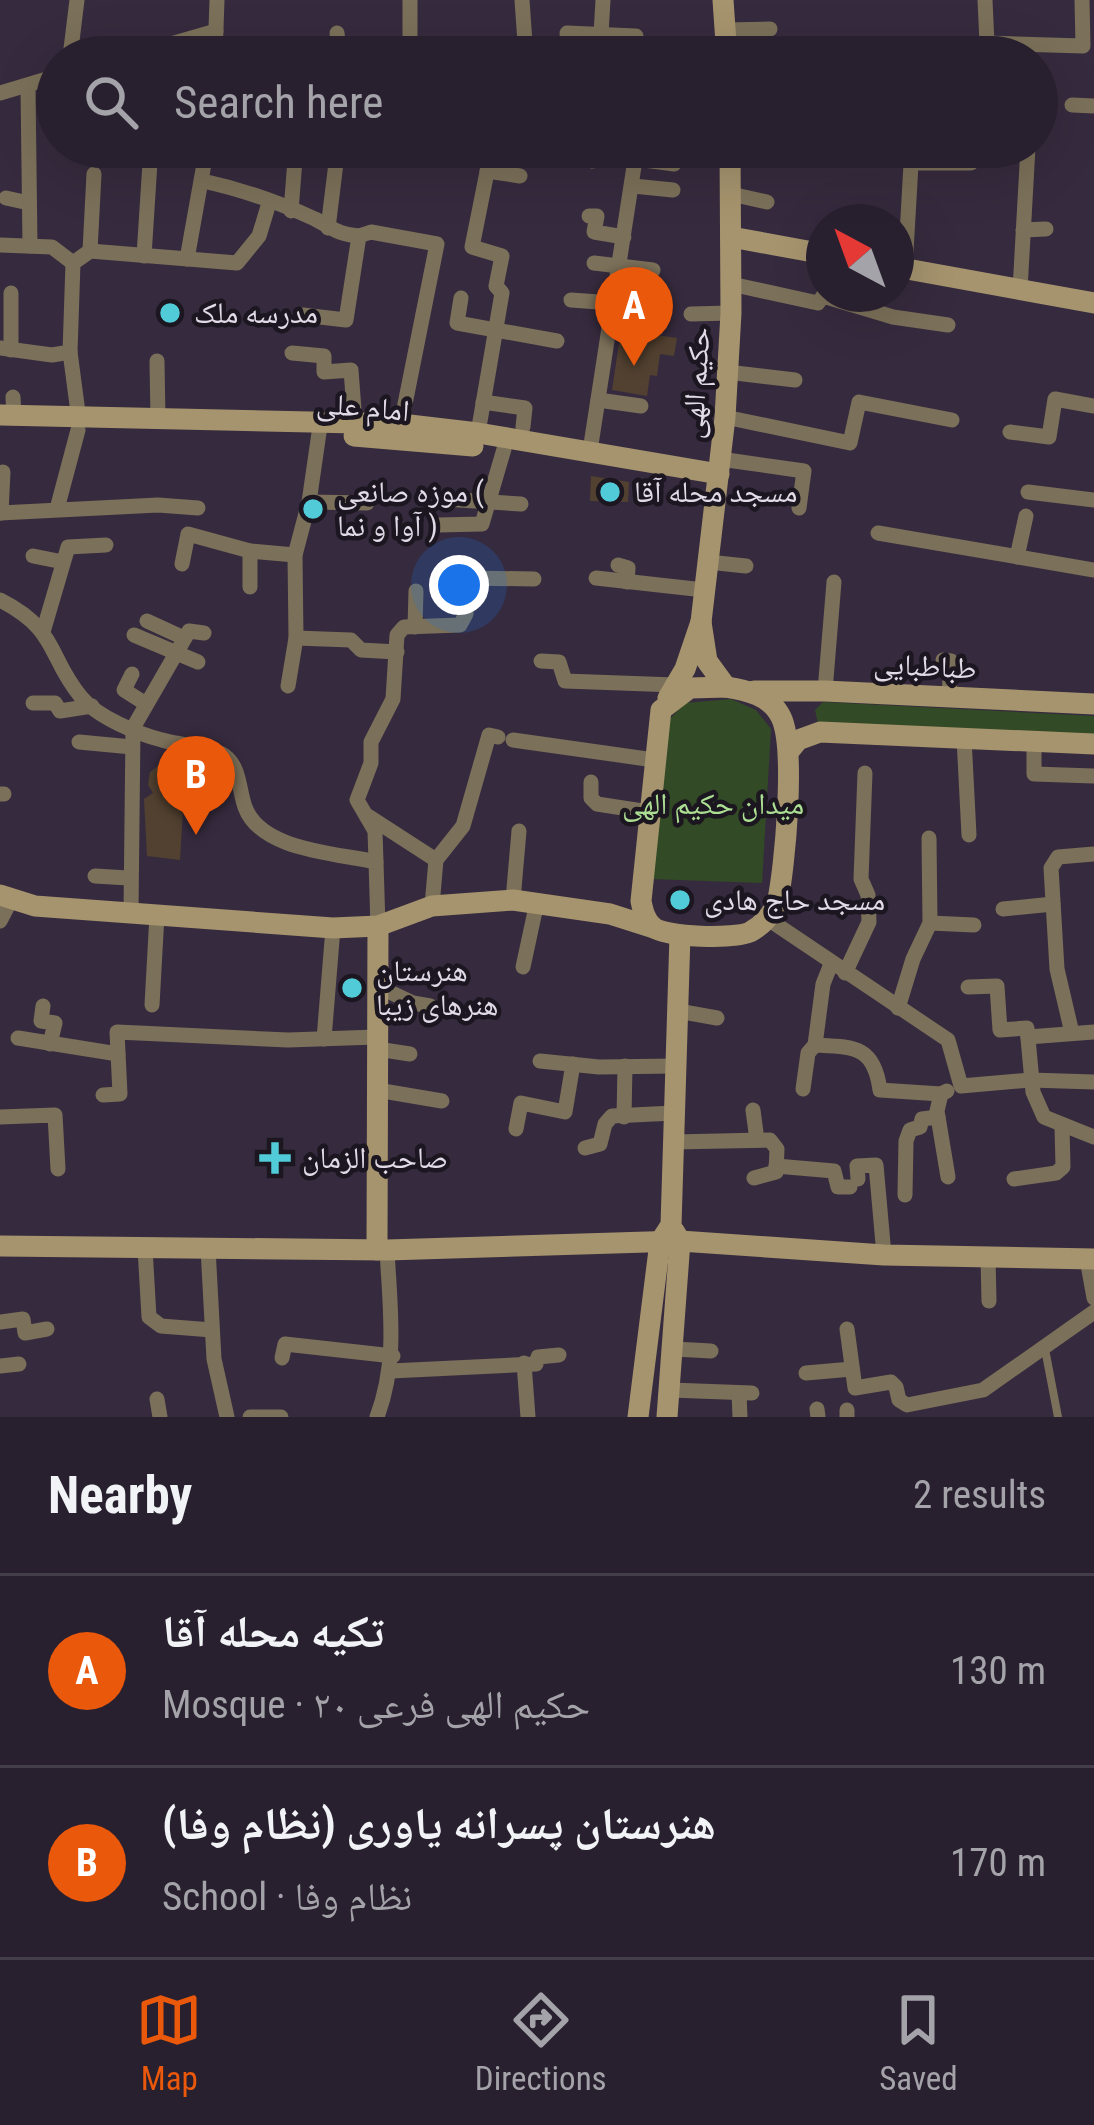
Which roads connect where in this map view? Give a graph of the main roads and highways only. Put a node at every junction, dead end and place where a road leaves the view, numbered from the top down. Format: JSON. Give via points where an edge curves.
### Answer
{"nodes":[{"id":1,"x":723,"y":0,"type":"edge"},
{"id":2,"x":725,"y":36,"type":"edge"},
{"id":3,"x":730,"y":168,"type":"edge"},
{"id":4,"x":731,"y":238,"type":"junction"},
{"id":5,"x":806,"y":251,"type":"edge"},
{"id":6,"x":914,"y":270,"type":"edge"},
{"id":7,"x":1094,"y":303,"type":"edge"},
{"id":8,"x":7,"y":413,"type":"edge"},
{"id":9,"x":78,"y":425,"type":"junction"},
{"id":10,"x":719,"y":473,"type":"junction"},
{"id":11,"x":700,"y":622,"type":"junction"},
{"id":12,"x":726,"y":687,"type":"junction"},
{"id":13,"x":822,"y":690,"type":"junction"},
{"id":14,"x":754,"y":692,"type":"junction"},
{"id":15,"x":1094,"y":704,"type":"edge"},
{"id":16,"x":661,"y":710,"type":"junction"},
{"id":17,"x":820,"y":732,"type":"junction"},
{"id":18,"x":1094,"y":744,"type":"edge"},
{"id":19,"x":788,"y":751,"type":"junction"},
{"id":20,"x":6,"y":896,"type":"edge"},
{"id":21,"x":378,"y":926,"type":"junction"},
{"id":22,"x":654,"y":928,"type":"junction"},
{"id":23,"x":680,"y":934,"type":"junction"},
{"id":24,"x":670,"y":1236,"type":"junction"},
{"id":25,"x":0,"y":1246,"type":"edge"},
{"id":26,"x":382,"y":1250,"type":"junction"},
{"id":27,"x":1091,"y":1259,"type":"edge"},
{"id":28,"x":666,"y":1338,"type":"junction"},
{"id":29,"x":638,"y":1417,"type":"edge"},
{"id":30,"x":667,"y":1417,"type":"edge"}],
"edges":[{"from":1,"to":2,"type":"main road"},
{"from":3,"to":4,"type":"main road","name":"حکیم الهی"},
{"from":4,"to":5,"type":"main road"},
{"from":4,"to":10,"type":"main road","name":"حکیم الهی"},
{"from":6,"to":7,"type":"main road"},
{"from":8,"to":9,"type":"main road","name":"امام علی"},
{"from":9,"to":10,"type":"main road","name":"امام علی","via":[[319,433]]},
{"from":9,"to":10,"type":"main road","via":[[122,412],[401,424]]},
{"from":10,"to":11,"type":"main road","name":"حکیم الهی"},
{"from":11,"to":12,"type":"main road","via":[[707,662]]},
{"from":11,"to":16,"type":"main road"},
{"from":12,"to":14,"type":"main road"},
{"from":12,"to":16,"type":"main road","via":[[690,688]]},
{"from":13,"to":14,"type":"main road","name":"طباطبایی"},
{"from":13,"to":15,"type":"main road","name":"طباطبایی"},
{"from":13,"to":17,"type":"main road","via":[[809,703],[809,720]]},
{"from":14,"to":19,"type":"main road","via":[[781,716]]},
{"from":16,"to":22,"type":"main road","via":[[641,901]]},
{"from":17,"to":18,"type":"main road"},
{"from":17,"to":19,"type":"main road"},
{"from":19,"to":23,"type":"main road","via":[[777,904],[739,936]]},
{"from":20,"to":21,"type":"main road","via":[[35,906]]},
{"from":21,"to":22,"type":"main road","via":[[433,906],[513,900]]},
{"from":21,"to":26,"type":"main road"},
{"from":22,"to":23,"type":"main road"},
{"from":23,"to":24,"type":"main road"},
{"from":24,"to":26,"type":"main road"},
{"from":24,"to":27,"type":"main road","via":[[884,1255]]},
{"from":24,"to":28,"type":"main road"},
{"from":25,"to":26,"type":"main road"},
{"from":28,"to":29,"type":"main road"},
{"from":28,"to":30,"type":"main road"}]}
